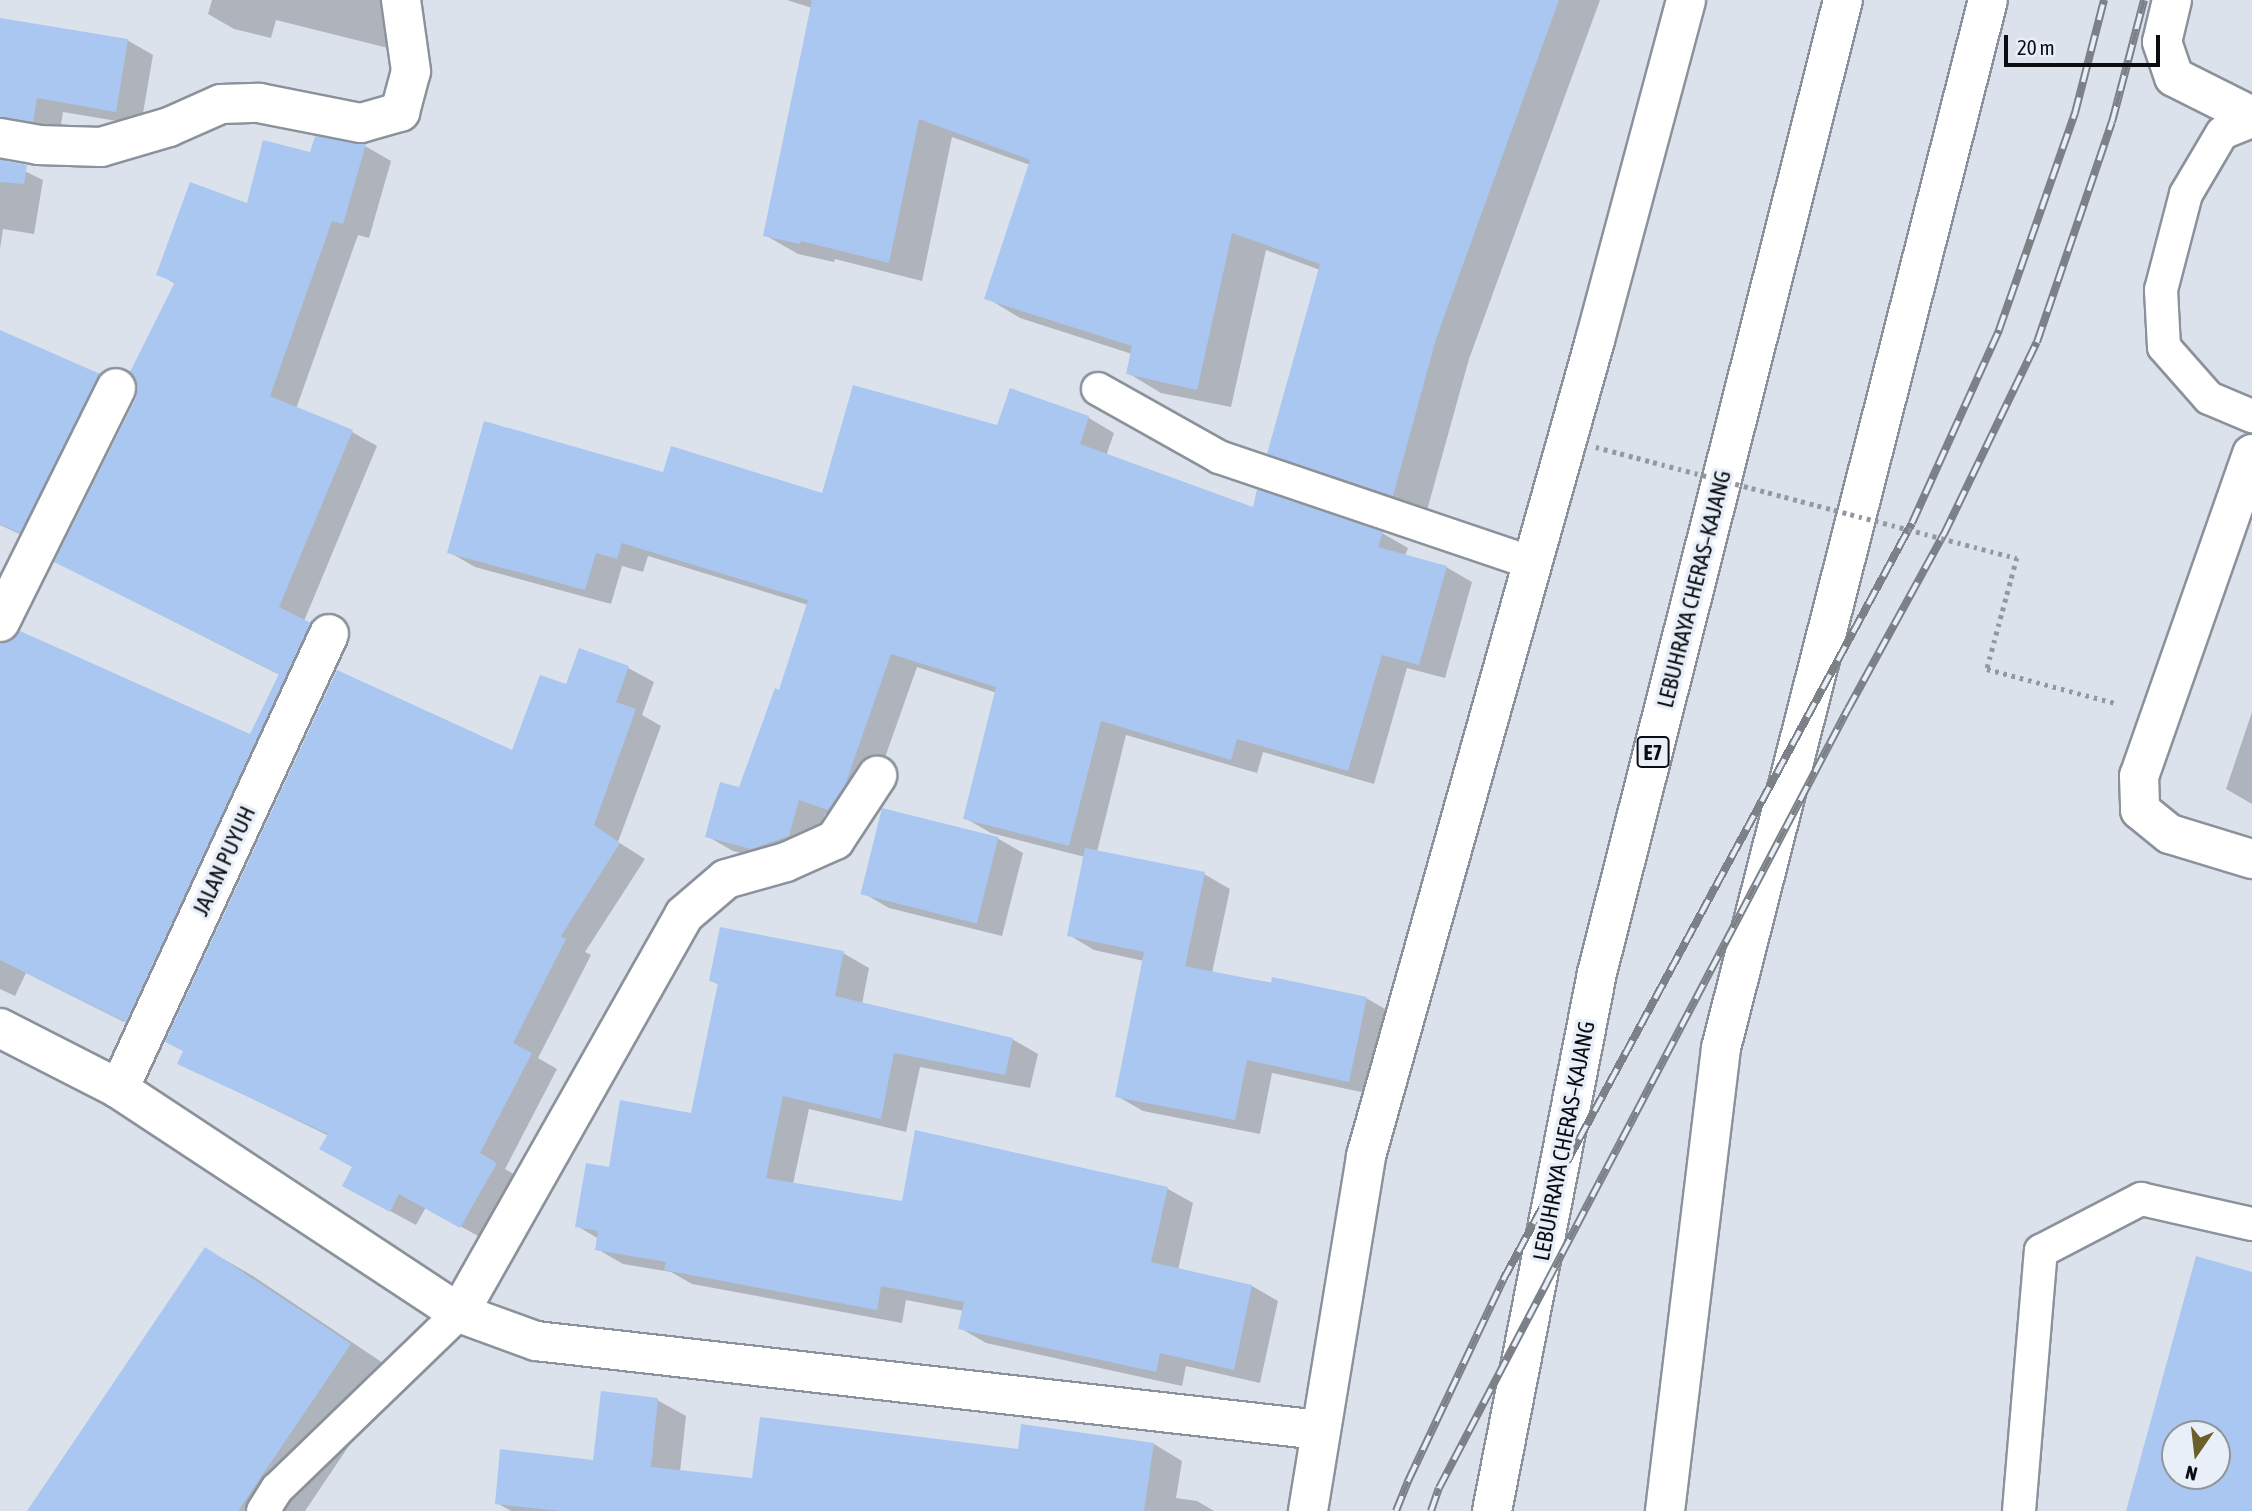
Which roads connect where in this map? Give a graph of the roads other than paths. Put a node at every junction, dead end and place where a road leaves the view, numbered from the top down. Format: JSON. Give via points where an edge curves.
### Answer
{"nodes":[{"id":1,"x":401,"y":0,"type":"edge"},
{"id":2,"x":1686,"y":0,"type":"edge"},
{"id":3,"x":1843,"y":0,"type":"edge"},
{"id":4,"x":1987,"y":0,"type":"edge"},
{"id":5,"x":2172,"y":0,"type":"edge"},
{"id":6,"x":2252,"y":118,"type":"edge"},
{"id":7,"x":0,"y":138,"type":"edge"},
{"id":8,"x":116,"y":388,"type":"dead end"},
{"id":9,"x":1098,"y":389,"type":"dead end"},
{"id":10,"x":2252,"y":416,"type":"edge"},
{"id":11,"x":2252,"y":454,"type":"edge"},
{"id":12,"x":1532,"y":563,"type":"junction"},
{"id":13,"x":0,"y":622,"type":"edge"},
{"id":14,"x":329,"y":634,"type":"dead end"},
{"id":15,"x":877,"y":776,"type":"dead end"},
{"id":16,"x":2252,"y":859,"type":"edge"},
{"id":17,"x":0,"y":1028,"type":"edge"},
{"id":18,"x":119,"y":1089,"type":"junction"},
{"id":19,"x":2252,"y":1224,"type":"edge"},
{"id":20,"x":459,"y":1313,"type":"junction"},
{"id":21,"x":1320,"y":1430,"type":"junction"},
{"id":22,"x":263,"y":1511,"type":"edge"},
{"id":23,"x":1308,"y":1511,"type":"edge"},
{"id":24,"x":1492,"y":1511,"type":"edge"},
{"id":25,"x":1665,"y":1511,"type":"edge"},
{"id":26,"x":2019,"y":1511,"type":"edge"}],
"edges":[{"from":1,"to":7,"type":"main road","via":[[411,71],[400,112],[361,122],[259,103],[221,104],[169,127],[101,147],[38,145]]},
{"from":2,"to":12,"type":"main road"},
{"from":3,"to":24,"type":"main road","name":"LEBUHRAYA CHERAS–KAJANG","number":"E7","via":[[1597,973]]},
{"from":4,"to":25,"type":"main road","via":[[1721,1048]]},
{"from":5,"to":6,"type":"main road","via":[[2162,42],[2174,77]]},
{"from":6,"to":10,"type":"lane","via":[[2221,133],[2186,194],[2161,290],[2164,347],[2209,398]]},
{"from":8,"to":13,"type":"main road"},
{"from":9,"to":12,"type":"lane","via":[[1219,457]]},
{"from":11,"to":16,"type":"main road","via":[[2140,776],[2140,810],[2170,834]]},
{"from":12,"to":21,"type":"main road","via":[[1366,1156]]},
{"from":14,"to":18,"type":"main road","name":"JALAN PUYUH"},
{"from":15,"to":20,"type":"main road","via":[[835,839],[786,862],[726,879],[684,915]]},
{"from":17,"to":18,"type":"main road"},
{"from":18,"to":20,"type":"main road"},
{"from":19,"to":26,"type":"lane","via":[[2141,1199],[2041,1251]]},
{"from":20,"to":21,"type":"main road","via":[[536,1341]]},
{"from":20,"to":22,"type":"lane","via":[[277,1489]]},
{"from":21,"to":23,"type":"main road"}]}
